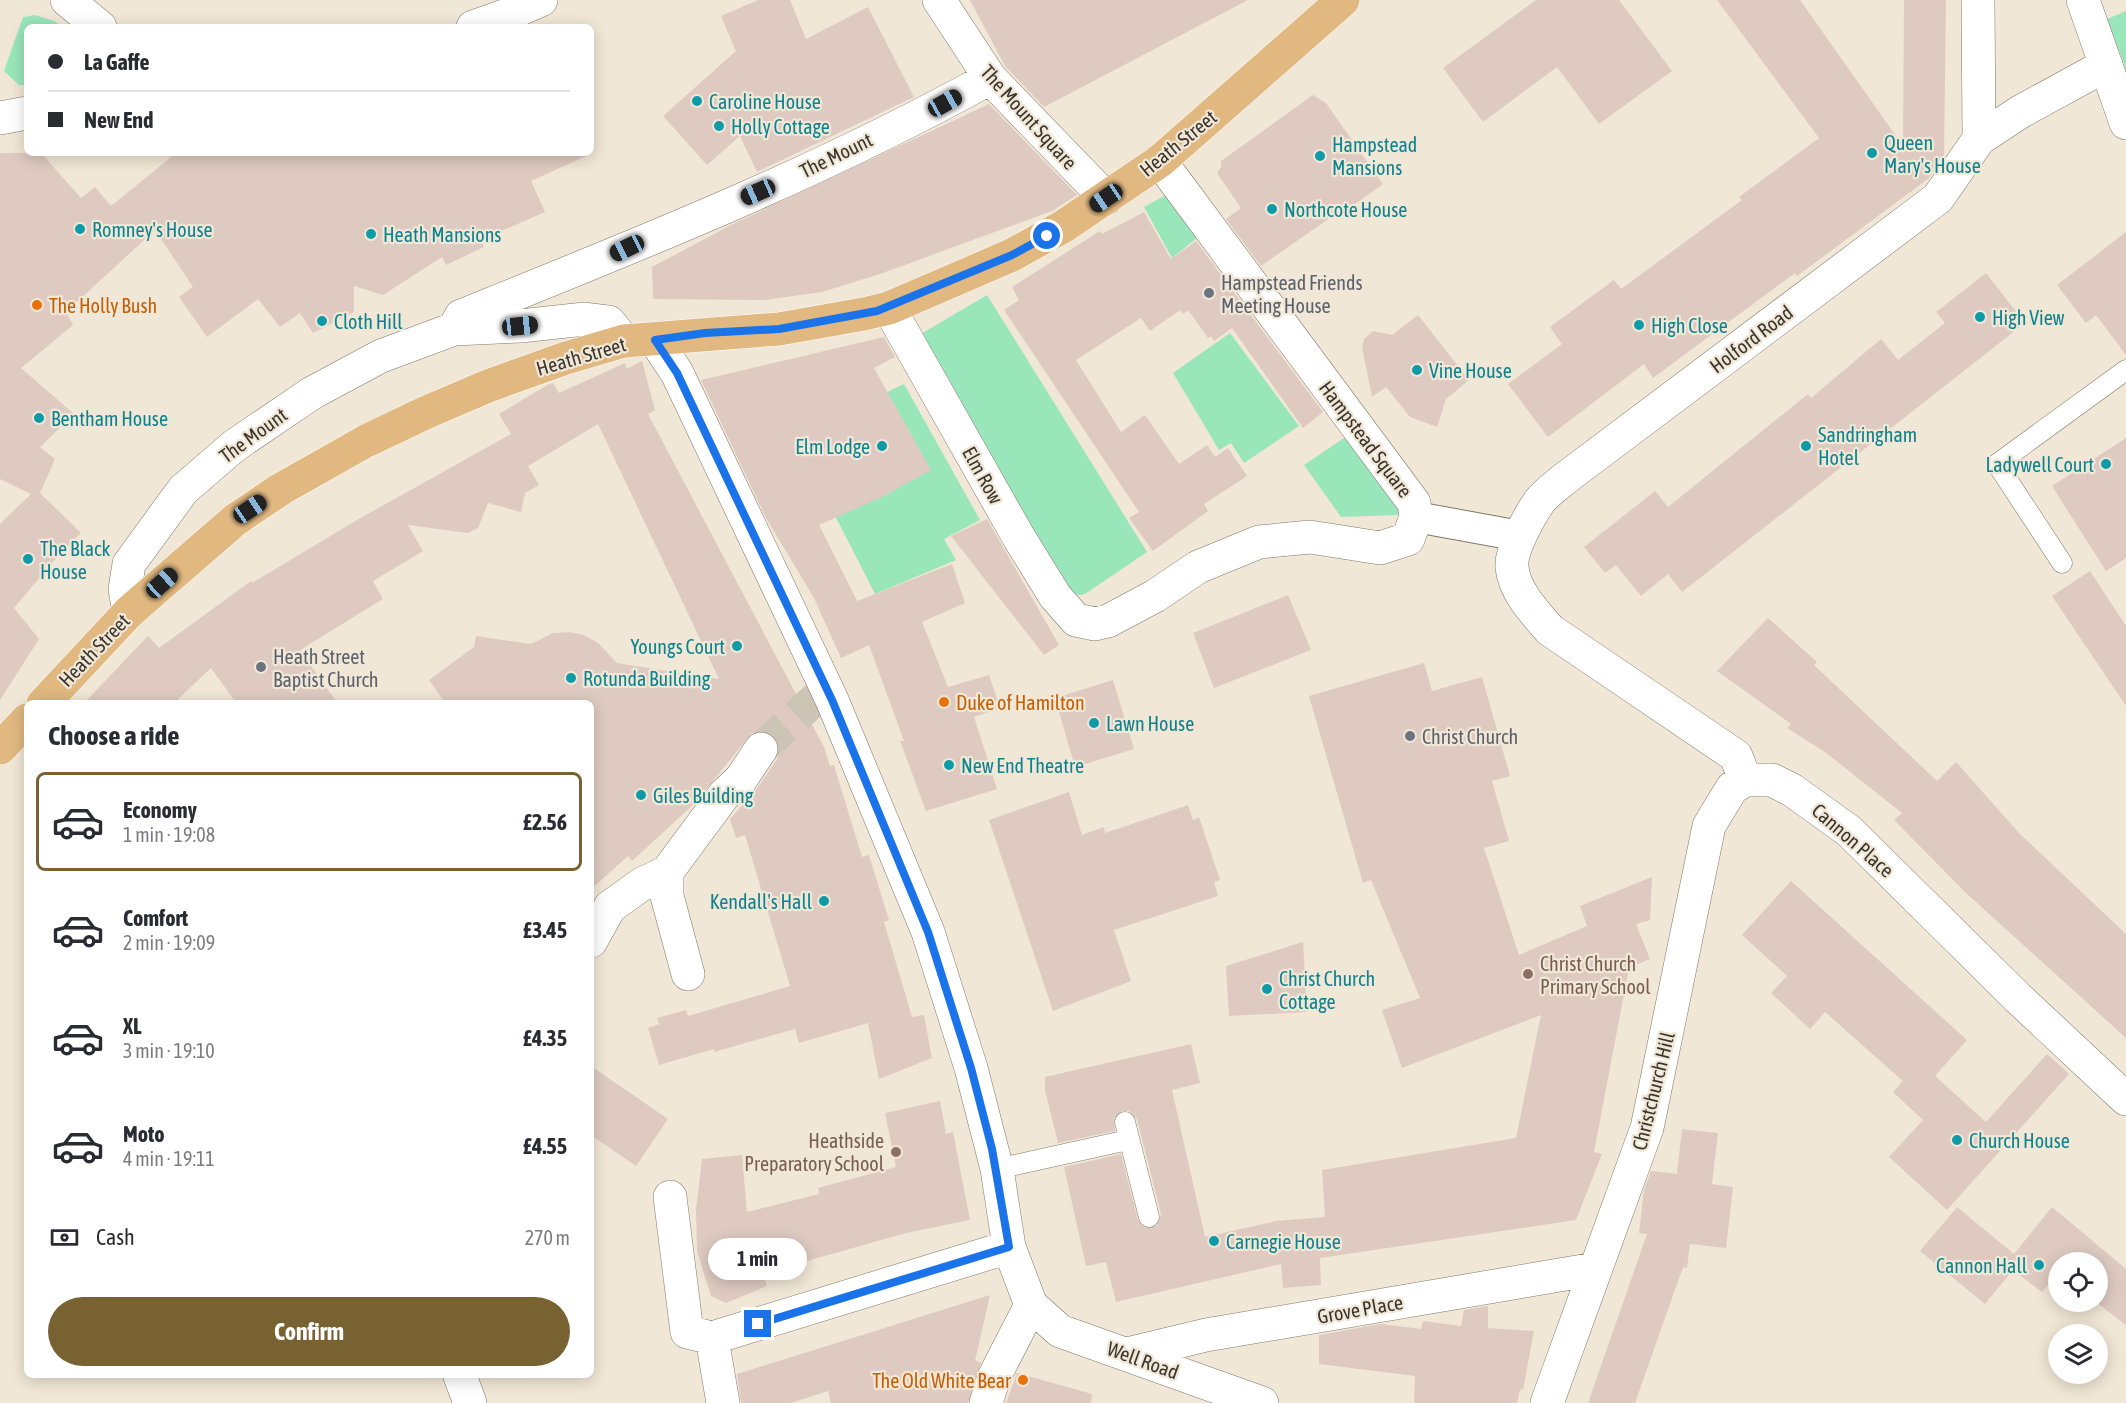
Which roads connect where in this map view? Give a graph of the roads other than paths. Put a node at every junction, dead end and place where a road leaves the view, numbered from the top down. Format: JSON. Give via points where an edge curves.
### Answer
{"nodes":[{"id":1,"x":67,"y":0,"type":"edge"},
{"id":2,"x":541,"y":0,"type":"edge"},
{"id":3,"x":1343,"y":0,"type":"edge"},
{"id":4,"x":1978,"y":0,"type":"edge"},
{"id":5,"x":2083,"y":0,"type":"edge"},
{"id":6,"x":936,"y":2,"type":"edge"},
{"id":7,"x":96,"y":24,"type":"edge"},
{"id":8,"x":482,"y":24,"type":"edge"},
{"id":9,"x":2106,"y":65,"type":"junction"},
{"id":10,"x":990,"y":78,"type":"junction"},
{"id":11,"x":24,"y":114,"type":"edge"},
{"id":12,"x":0,"y":118,"type":"edge"},
{"id":13,"x":2126,"y":123,"type":"edge"},
{"id":14,"x":1978,"y":139,"type":"junction"},
{"id":15,"x":1160,"y":161,"type":"junction"},
{"id":16,"x":1106,"y":198,"type":"junction"},
{"id":17,"x":889,"y":308,"type":"junction"},
{"id":18,"x":454,"y":329,"type":"junction"},
{"id":19,"x":640,"y":340,"type":"junction"},
{"id":20,"x":2126,"y":370,"type":"edge"},
{"id":21,"x":1416,"y":517,"type":"junction"},
{"id":22,"x":1520,"y":536,"type":"junction"},
{"id":23,"x":2062,"y":563,"type":"dead end"},
{"id":24,"x":129,"y":612,"type":"junction"},
{"id":25,"x":1095,"y":624,"type":"joint"},
{"id":26,"x":47,"y":700,"type":"edge"},
{"id":27,"x":24,"y":723,"type":"edge"},
{"id":28,"x":0,"y":748,"type":"edge"},
{"id":29,"x":762,"y":748,"type":"tunnel mouth"},
{"id":30,"x":1745,"y":780,"type":"junction"},
{"id":31,"x":667,"y":872,"type":"junction"},
{"id":32,"x":594,"y":936,"type":"edge"},
{"id":33,"x":688,"y":974,"type":"dead end"},
{"id":34,"x":2126,"y":1099,"type":"edge"},
{"id":35,"x":997,"y":1169,"type":"junction"},
{"id":36,"x":670,"y":1197,"type":"dead end"},
{"id":37,"x":1149,"y":1217,"type":"dead end"},
{"id":38,"x":1009,"y":1247,"type":"junction"},
{"id":39,"x":1595,"y":1269,"type":"junction"},
{"id":40,"x":1031,"y":1305,"type":"junction"},
{"id":41,"x":712,"y":1338,"type":"junction"},
{"id":42,"x":1127,"y":1354,"type":"junction"},
{"id":43,"x":461,"y":1378,"type":"edge"},
{"id":44,"x":470,"y":1403,"type":"edge"},
{"id":45,"x":723,"y":1403,"type":"edge"},
{"id":46,"x":986,"y":1403,"type":"edge"},
{"id":47,"x":1262,"y":1403,"type":"edge"},
{"id":48,"x":1547,"y":1403,"type":"edge"}],
"edges":[{"from":1,"to":7,"type":"street"},
{"from":2,"to":8,"type":"street"},
{"from":3,"to":15,"type":"main road","name":"Heath Street"},
{"from":4,"to":14,"type":"street"},
{"from":5,"to":9,"type":"street"},
{"from":6,"to":10,"type":"street","name":"The Mount Square"},
{"from":9,"to":13,"type":"street"},
{"from":9,"to":14,"type":"street","name":"Holford Road"},
{"from":10,"to":16,"type":"street","name":"The Mount Square"},
{"from":10,"to":18,"type":"street","name":"The Mount","via":[[836,156],[705,216],[461,316]]},
{"from":11,"to":12,"type":"street"},
{"from":14,"to":22,"type":"street","name":"Holford Road","via":[[1938,198],[1563,480],[1540,501]]},
{"from":15,"to":16,"type":"main road","name":"Heath Street"},
{"from":15,"to":21,"type":"street","name":"Hampstead Square","via":[[1414,503]]},
{"from":16,"to":17,"type":"main road","name":"Heath Street","via":[[1012,255]]},
{"from":17,"to":19,"type":"main road","name":"Heath Street","via":[[779,329]]},
{"from":17,"to":25,"type":"street","name":"Elm Row","via":[[1055,596],[1076,620]]},
{"from":18,"to":19,"type":"street","name":"The Mount","via":[[585,319],[609,322]]},
{"from":18,"to":24,"type":"street","name":"The Mount","via":[[381,356],[312,393],[234,446],[183,489],[129,564],[125,589]]},
{"from":19,"to":24,"type":"main road","name":"Heath Street","via":[[566,358],[488,386],[366,441],[235,520]]},
{"from":19,"to":35,"type":"street","name":"The Mount","via":[[677,373],[832,700],[928,932],[971,1068]]},
{"from":20,"to":23,"type":"lane","via":[[1997,464]]},
{"from":21,"to":22,"type":"street"},
{"from":21,"to":25,"type":"street","name":"Hampstead Square","via":[[1408,539],[1380,548],[1310,537],[1259,542],[1198,567],[1155,597]]},
{"from":22,"to":30,"type":"street","via":[[1511,566],[1520,591],[1550,630],[1736,756]]},
{"from":24,"to":26,"type":"main road","name":"Heath Street"},
{"from":27,"to":28,"type":"main road"},
{"from":29,"to":31,"type":"street"},
{"from":30,"to":34,"type":"street","name":"Cannon Place","via":[[1772,780],[1849,831]]},
{"from":30,"to":39,"type":"street","name":"Christchurch Hill","via":[[1732,788],[1709,826],[1647,1128]]},
{"from":31,"to":32,"type":"street","via":[[610,907]]},
{"from":31,"to":33,"type":"street","via":[[667,896]]},
{"from":35,"to":37,"type":"lane","via":[[1126,1131]]},
{"from":35,"to":38,"type":"street","name":"The Mount"},
{"from":36,"to":41,"type":"street","via":[[687,1332]]},
{"from":38,"to":40,"type":"street","name":"The Mount"},
{"from":38,"to":41,"type":"street"},
{"from":39,"to":42,"type":"street","name":"Grove Place","via":[[1206,1335]]},
{"from":39,"to":48,"type":"street","name":"Christchurch Hill"},
{"from":40,"to":42,"type":"street","name":"Well Road","via":[[1060,1331]]},
{"from":40,"to":46,"type":"street","via":[[994,1377]]},
{"from":41,"to":45,"type":"street"},
{"from":42,"to":47,"type":"street","name":"Well Road"},
{"from":43,"to":44,"type":"street"}]}
